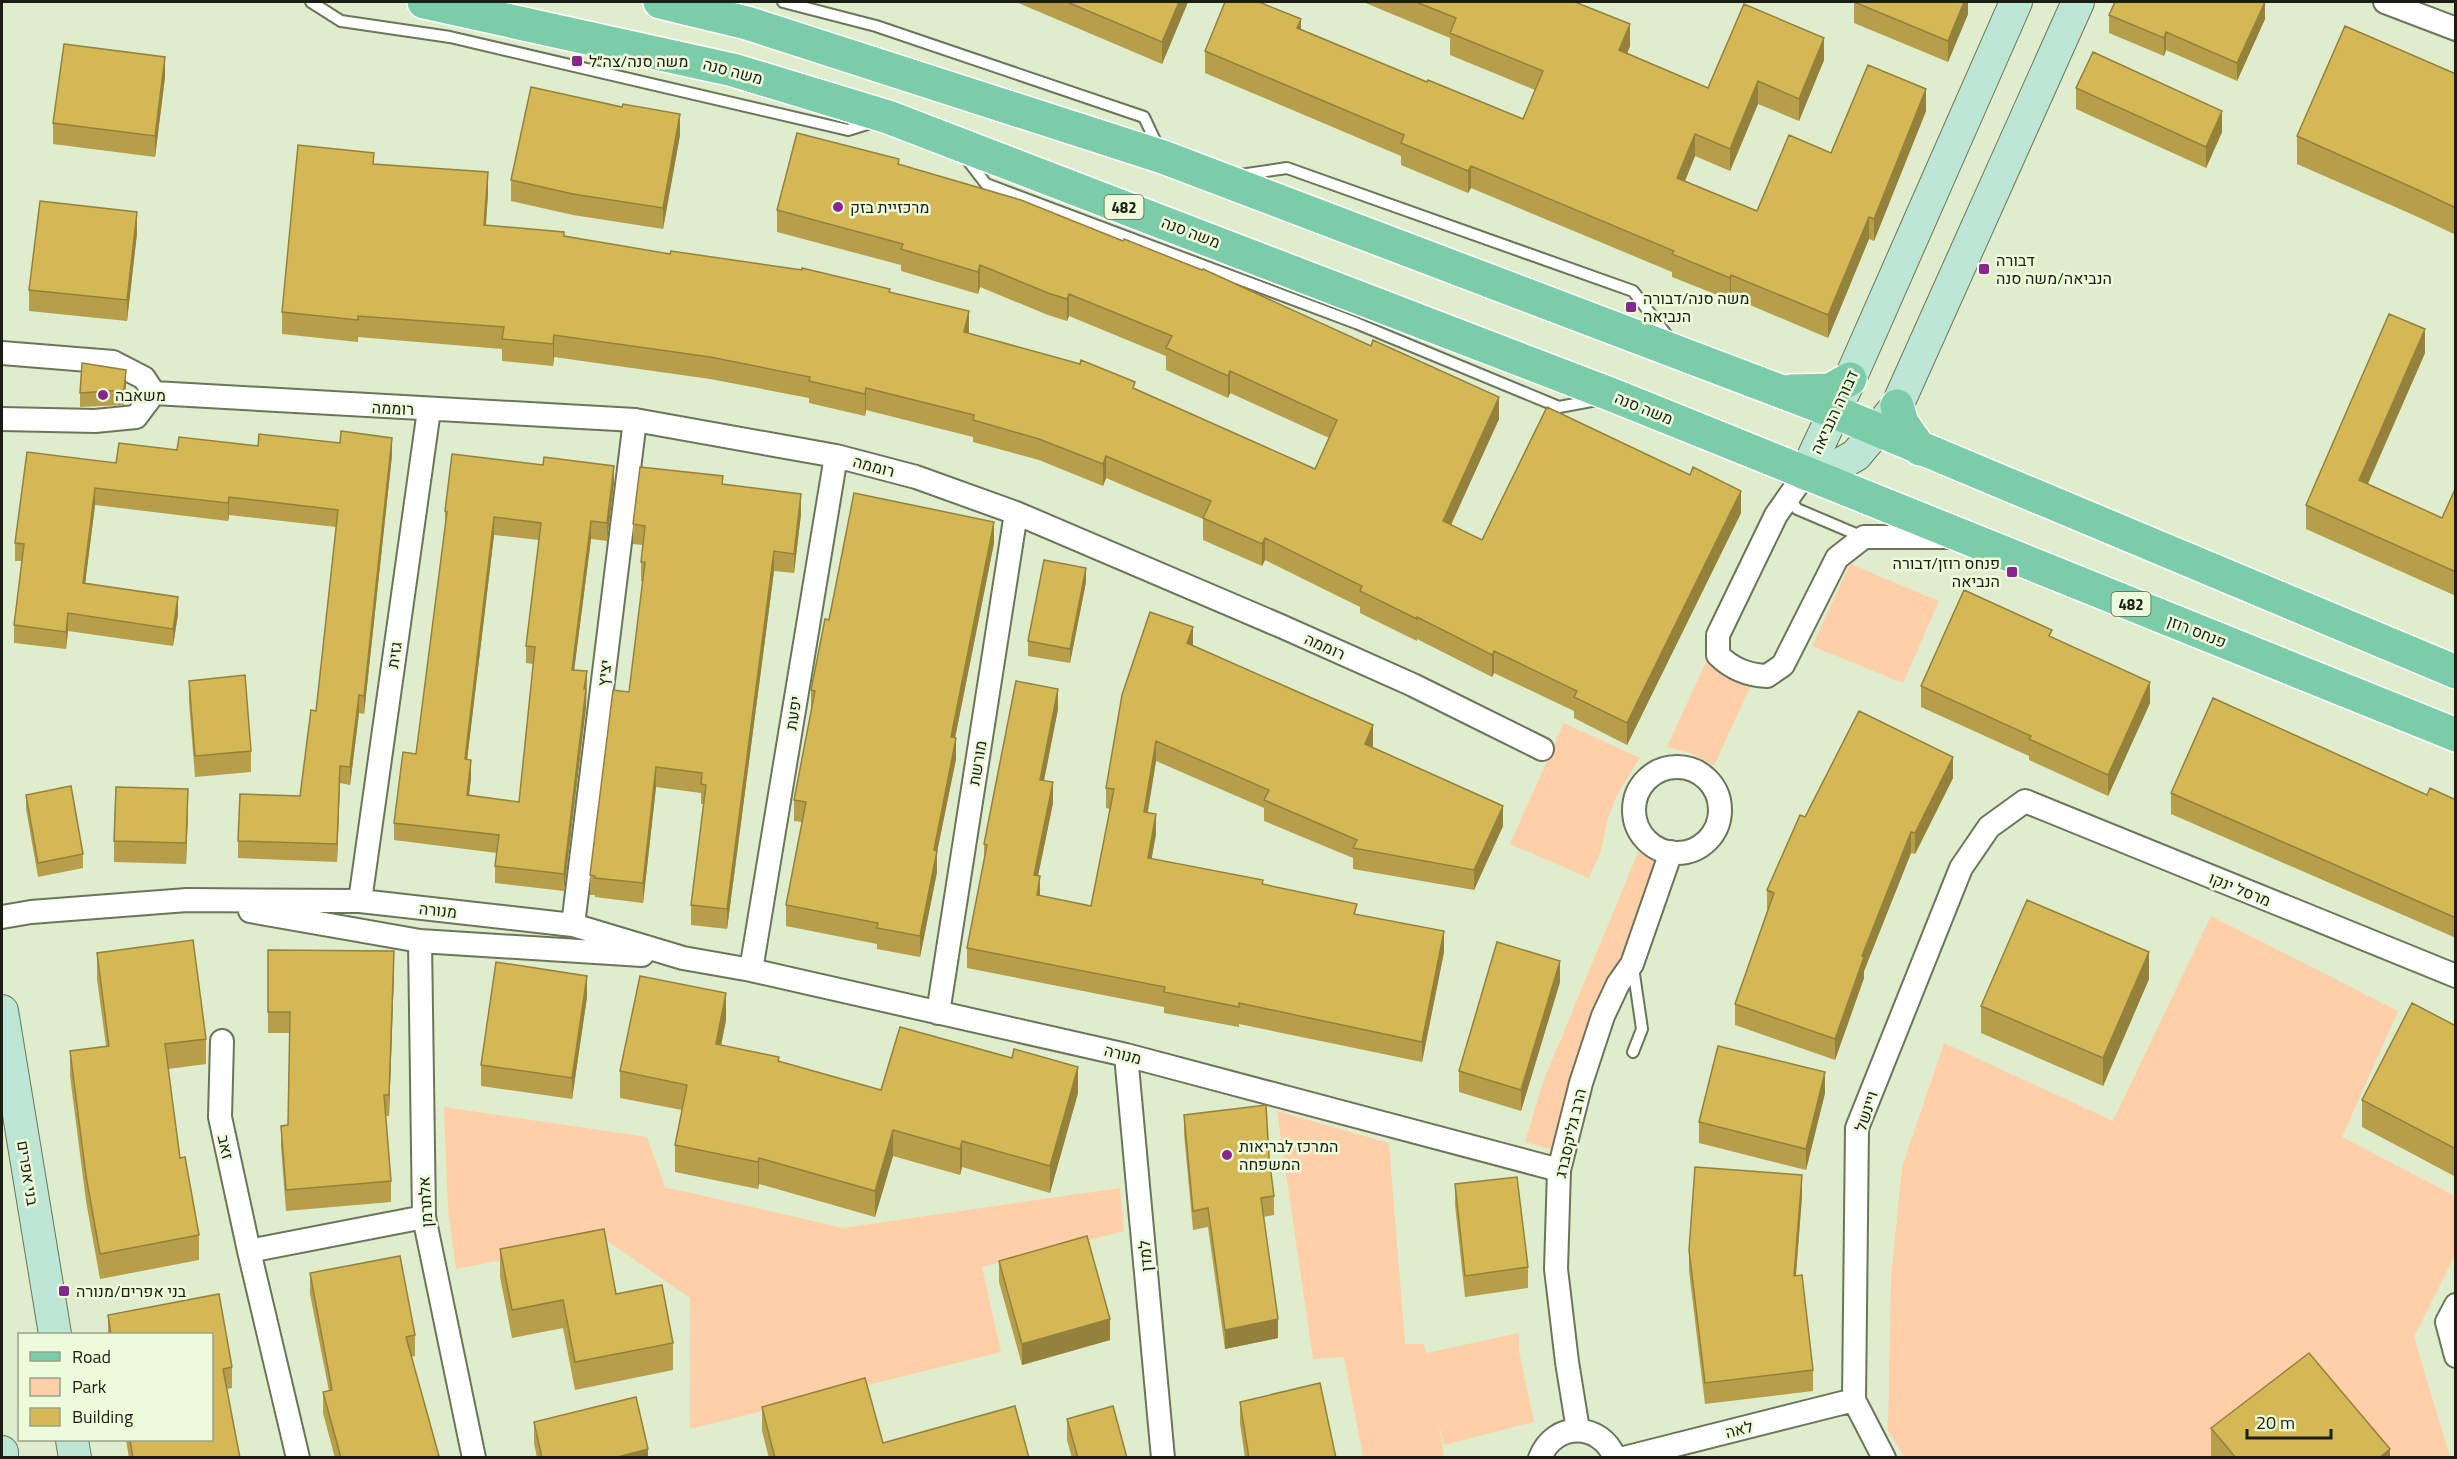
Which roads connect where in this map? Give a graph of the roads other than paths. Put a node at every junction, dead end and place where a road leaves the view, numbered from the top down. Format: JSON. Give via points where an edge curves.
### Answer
{"nodes":[{"id":1,"x":311,"y":2,"type":"edge"},
{"id":2,"x":424,"y":2,"type":"edge"},
{"id":3,"x":660,"y":2,"type":"edge"},
{"id":4,"x":783,"y":2,"type":"edge"},
{"id":5,"x":2016,"y":2,"type":"edge"},
{"id":6,"x":2078,"y":2,"type":"edge"},
{"id":7,"x":2385,"y":2,"type":"edge"},
{"id":8,"x":2456,"y":28,"type":"edge"},
{"id":9,"x":888,"y":117,"type":"junction"},
{"id":10,"x":1163,"y":157,"type":"junction"},
{"id":11,"x":2,"y":353,"type":"edge"},
{"id":12,"x":1850,"y":379,"type":"junction"},
{"id":13,"x":1777,"y":392,"type":"junction"},
{"id":14,"x":154,"y":393,"type":"junction"},
{"id":15,"x":429,"y":410,"type":"junction"},
{"id":16,"x":1835,"y":412,"type":"junction"},
{"id":17,"x":1887,"y":418,"type":"junction"},
{"id":18,"x":2,"y":419,"type":"edge"},
{"id":19,"x":635,"y":420,"type":"junction"},
{"id":20,"x":836,"y":456,"type":"junction"},
{"id":21,"x":1797,"y":485,"type":"junction"},
{"id":22,"x":1016,"y":513,"type":"junction"},
{"id":23,"x":1864,"y":537,"type":"junction"},
{"id":24,"x":1965,"y":537,"type":"junction"},
{"id":25,"x":2456,"y":672,"type":"edge"},
{"id":26,"x":2456,"y":735,"type":"edge"},
{"id":27,"x":1542,"y":749,"type":"dead end"},
{"id":28,"x":2025,"y":801,"type":"joint"},
{"id":29,"x":1671,"y":852,"type":"dead end"},
{"id":30,"x":187,"y":900,"type":"junction"},
{"id":31,"x":360,"y":901,"type":"junction"},
{"id":32,"x":2,"y":917,"type":"edge"},
{"id":33,"x":573,"y":925,"type":"junction"},
{"id":34,"x":420,"y":941,"type":"junction"},
{"id":35,"x":683,"y":958,"type":"junction"},
{"id":36,"x":1632,"y":964,"type":"junction"},
{"id":37,"x":751,"y":970,"type":"junction"},
{"id":38,"x":2456,"y":976,"type":"edge"},
{"id":39,"x":2,"y":1011,"type":"edge"},
{"id":40,"x":938,"y":1013,"type":"junction"},
{"id":41,"x":222,"y":1041,"type":"dead end"},
{"id":42,"x":1633,"y":1052,"type":"dead end"},
{"id":43,"x":1126,"y":1054,"type":"junction"},
{"id":44,"x":1559,"y":1170,"type":"junction"},
{"id":45,"x":424,"y":1217,"type":"junction"},
{"id":46,"x":249,"y":1251,"type":"junction"},
{"id":47,"x":2456,"y":1305,"type":"edge"},
{"id":48,"x":55,"y":1333,"type":"edge"},
{"id":49,"x":2456,"y":1356,"type":"edge"},
{"id":50,"x":1854,"y":1400,"type":"junction"},
{"id":51,"x":1578,"y":1430,"type":"junction"},
{"id":52,"x":72,"y":1441,"type":"edge"},
{"id":53,"x":2,"y":1452,"type":"edge"},
{"id":54,"x":3,"y":1458,"type":"edge"},
{"id":55,"x":75,"y":1458,"type":"edge"},
{"id":56,"x":298,"y":1458,"type":"edge"},
{"id":57,"x":474,"y":1458,"type":"edge"},
{"id":58,"x":1163,"y":1458,"type":"edge"},
{"id":59,"x":1540,"y":1458,"type":"edge"},
{"id":60,"x":1615,"y":1458,"type":"edge"},
{"id":61,"x":1624,"y":1458,"type":"edge"},
{"id":62,"x":1884,"y":1458,"type":"edge"}],
"edges":[{"from":1,"to":9,"type":"lane","via":[[341,21],[450,37],[848,130]]},
{"from":2,"to":9,"type":"main road","name":"משה סנה","number":"482","via":[[734,70]]},
{"from":3,"to":10,"type":"main road","via":[[747,23]]},
{"from":4,"to":10,"type":"lane","via":[[876,26],[1144,117]]},
{"from":5,"to":12,"type":"street","name":"דבורה הנביאה"},
{"from":6,"to":17,"type":"street","name":"דבורה הנביאה"},
{"from":7,"to":8,"type":"street"},
{"from":9,"to":21,"type":"main road","name":"משה סנה","number":"482","via":[[1371,315],[1615,396]]},
{"from":10,"to":13,"type":"main road"},
{"from":11,"to":14,"type":"street","via":[[113,362],[144,378]]},
{"from":12,"to":13,"type":"main road","via":[[1830,390]]},
{"from":12,"to":16,"type":"street","name":"דבורה הנביאה"},
{"from":13,"to":16,"type":"main road"},
{"from":14,"to":15,"type":"street","name":"רוממה"},
{"from":14,"to":18,"type":"street","via":[[136,417],[95,421]]},
{"from":15,"to":19,"type":"street","name":"רוממה"},
{"from":15,"to":31,"type":"street","name":"גזית"},
{"from":16,"to":17,"type":"main road"},
{"from":16,"to":21,"type":"street","name":"דבורה הנביאה"},
{"from":17,"to":21,"type":"street","name":"דבורה הנביאה","via":[[1856,455]]},
{"from":17,"to":25,"type":"main road","via":[[1920,449]]},
{"from":19,"to":20,"type":"street","name":"רוממה"},
{"from":19,"to":33,"type":"street","name":"יציץ"},
{"from":20,"to":22,"type":"street","name":"רוממה","via":[[916,477]]},
{"from":20,"to":37,"type":"street","name":"יפעת"},
{"from":21,"to":23,"type":"lane","via":[[1797,509]]},
{"from":21,"to":23,"type":"street","via":[[1776,515],[1718,635],[1718,655],[1730,667],[1767,676],[1784,665],[1837,558]]},
{"from":21,"to":24,"type":"main road","name":"פנחס רוזן","number":"482"},
{"from":22,"to":27,"type":"street","name":"רוממה","via":[[1413,685]]},
{"from":22,"to":40,"type":"street","name":"מורשת"},
{"from":23,"to":24,"type":"street"},
{"from":24,"to":26,"type":"main road","name":"פנחס רוזן","number":"482"},
{"from":28,"to":38,"type":"street","name":"מרסל ינקו"},
{"from":28,"to":50,"type":"street","name":"ויינשל","via":[[1989,827],[1961,868],[1857,1128]]},
{"from":29,"to":36,"type":"street","name":"הרב גליקסברג"},
{"from":30,"to":31,"type":"street","name":"מנורה"},
{"from":30,"to":32,"type":"street","name":"מנורה"},
{"from":30,"to":34,"type":"street","name":"מנורה"},
{"from":31,"to":33,"type":"street","name":"מנורה"},
{"from":33,"to":35,"type":"street","name":"מנורה"},
{"from":34,"to":35,"type":"street","name":"מנורה"},
{"from":34,"to":45,"type":"street","name":"אלתרמן"},
{"from":35,"to":37,"type":"street","name":"מנורה"},
{"from":36,"to":42,"type":"lane","via":[[1642,1029]]},
{"from":36,"to":44,"type":"street","name":"הרב גליקסברג","via":[[1603,1016]]},
{"from":37,"to":40,"type":"street","name":"מנורה"},
{"from":39,"to":48,"type":"street","name":"בני אפרים"},
{"from":40,"to":43,"type":"street","name":"מנורה"},
{"from":41,"to":46,"type":"street","name":"זאב","via":[[220,1117]]},
{"from":43,"to":44,"type":"street","name":"מנורה"},
{"from":43,"to":58,"type":"street","name":"למדן"},
{"from":44,"to":51,"type":"street","name":"הרב גליקסברג","via":[[1556,1269]]},
{"from":45,"to":46,"type":"street"},
{"from":45,"to":57,"type":"street","name":"אלתרמן"},
{"from":46,"to":56,"type":"street","name":"זאב"},
{"from":47,"to":49,"type":"street","via":[[2447,1322]]},
{"from":50,"to":61,"type":"street","name":"לאה"},
{"from":50,"to":62,"type":"street","name":"ויינשל"},
{"from":51,"to":59,"type":"street","via":[[1558,1435]]},
{"from":51,"to":60,"type":"street","via":[[1606,1442]]},
{"from":52,"to":55,"type":"street"},
{"from":53,"to":54,"type":"street"}]}
